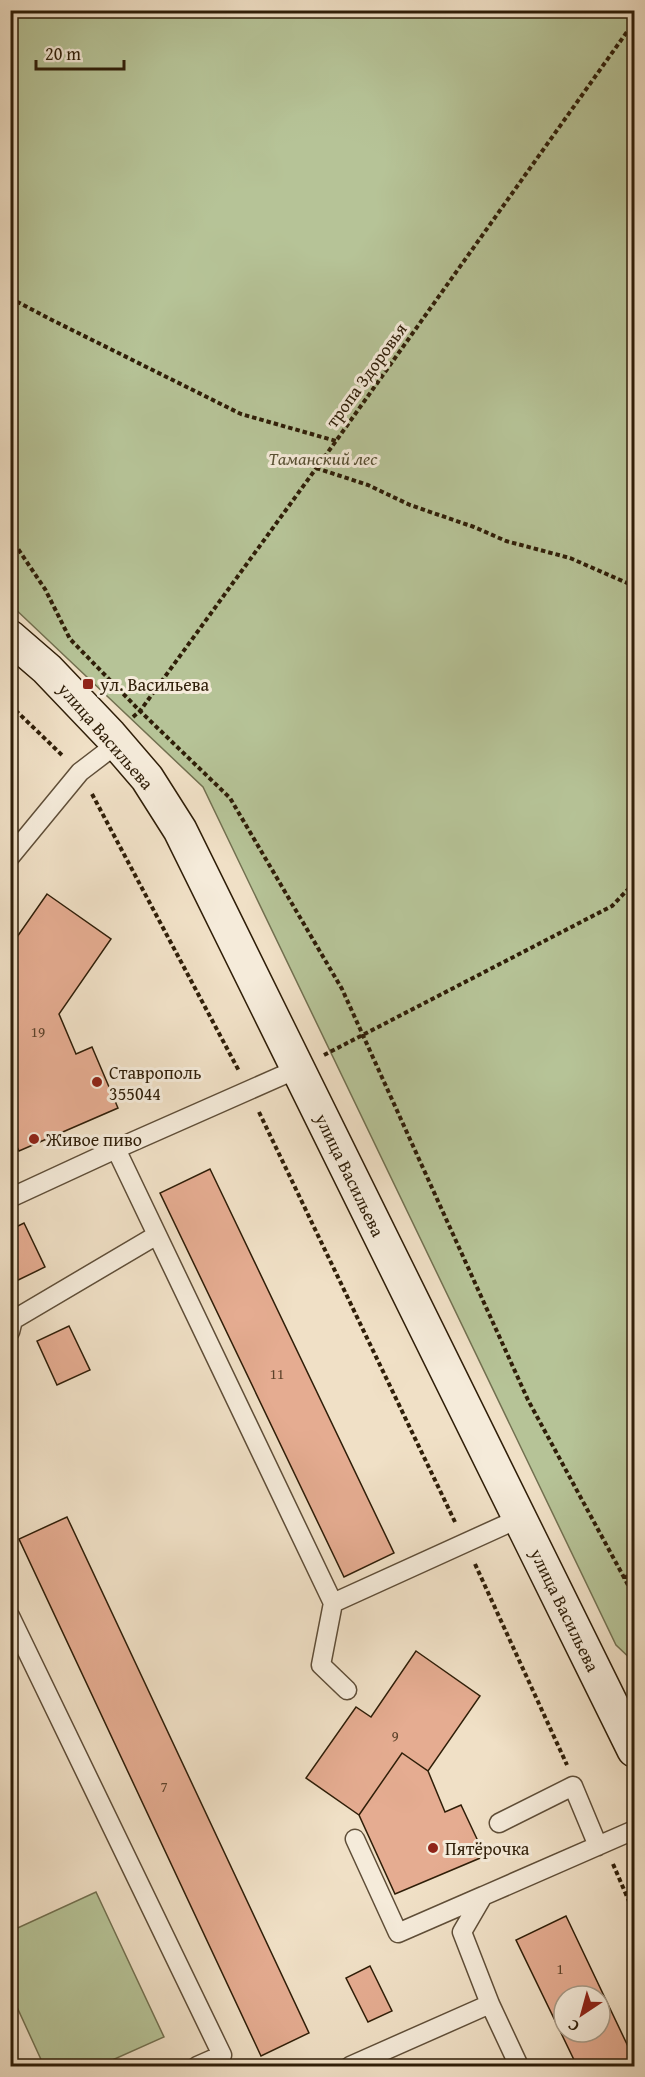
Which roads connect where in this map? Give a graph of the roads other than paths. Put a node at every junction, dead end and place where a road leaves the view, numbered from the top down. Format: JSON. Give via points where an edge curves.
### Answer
{"nodes":[{"id":1,"x":10,"y":637,"type":"edge"},
{"id":2,"x":114,"y":739,"type":"junction"},
{"id":3,"x":10,"y":857,"type":"edge"},
{"id":4,"x":297,"y":1069,"type":"junction"},
{"id":5,"x":116,"y":1149,"type":"junction"},
{"id":6,"x":11,"y":1198,"type":"edge"},
{"id":7,"x":157,"y":1235,"type":"junction"},
{"id":8,"x":10,"y":1332,"type":"edge"},
{"id":9,"x":520,"y":1518,"type":"junction"},
{"id":10,"x":333,"y":1603,"type":"junction"},
{"id":11,"x":10,"y":1616,"type":"edge"},
{"id":12,"x":347,"y":1690,"type":"dead end"},
{"id":13,"x":634,"y":1750,"type":"edge"},
{"id":14,"x":498,"y":1822,"type":"dead end"},
{"id":15,"x":634,"y":1830,"type":"edge"},
{"id":16,"x":355,"y":1839,"type":"dead end"},
{"id":17,"x":600,"y":1845,"type":"junction"},
{"id":18,"x":483,"y":1896,"type":"junction"},
{"id":19,"x":490,"y":2004,"type":"junction"},
{"id":20,"x":225,"y":2061,"type":"edge"},
{"id":21,"x":197,"y":2067,"type":"edge"},
{"id":22,"x":350,"y":2067,"type":"edge"},
{"id":23,"x":519,"y":2067,"type":"edge"}],
"edges":[{"from":1,"to":2,"type":"street","name":"улица Васильева"},
{"from":2,"to":3,"type":"lane","via":[[80,772]]},
{"from":2,"to":4,"type":"street","name":"улица Васильева","via":[[147,778],[180,830]]},
{"from":4,"to":5,"type":"lane"},
{"from":4,"to":9,"type":"street","name":"улица Васильева"},
{"from":5,"to":6,"type":"lane"},
{"from":5,"to":7,"type":"lane"},
{"from":7,"to":8,"type":"lane","via":[[13,1320]]},
{"from":7,"to":10,"type":"lane"},
{"from":9,"to":10,"type":"lane"},
{"from":9,"to":13,"type":"street","name":"улица Васильева"},
{"from":10,"to":12,"type":"lane","via":[[321,1665]]},
{"from":11,"to":20,"type":"lane"},
{"from":14,"to":17,"type":"lane","via":[[573,1786]]},
{"from":15,"to":17,"type":"lane"},
{"from":16,"to":18,"type":"lane","via":[[398,1933]]},
{"from":17,"to":18,"type":"lane"},
{"from":18,"to":19,"type":"lane","via":[[462,1932]]},
{"from":19,"to":22,"type":"lane"},
{"from":19,"to":23,"type":"lane"},
{"from":20,"to":21,"type":"lane"}]}
